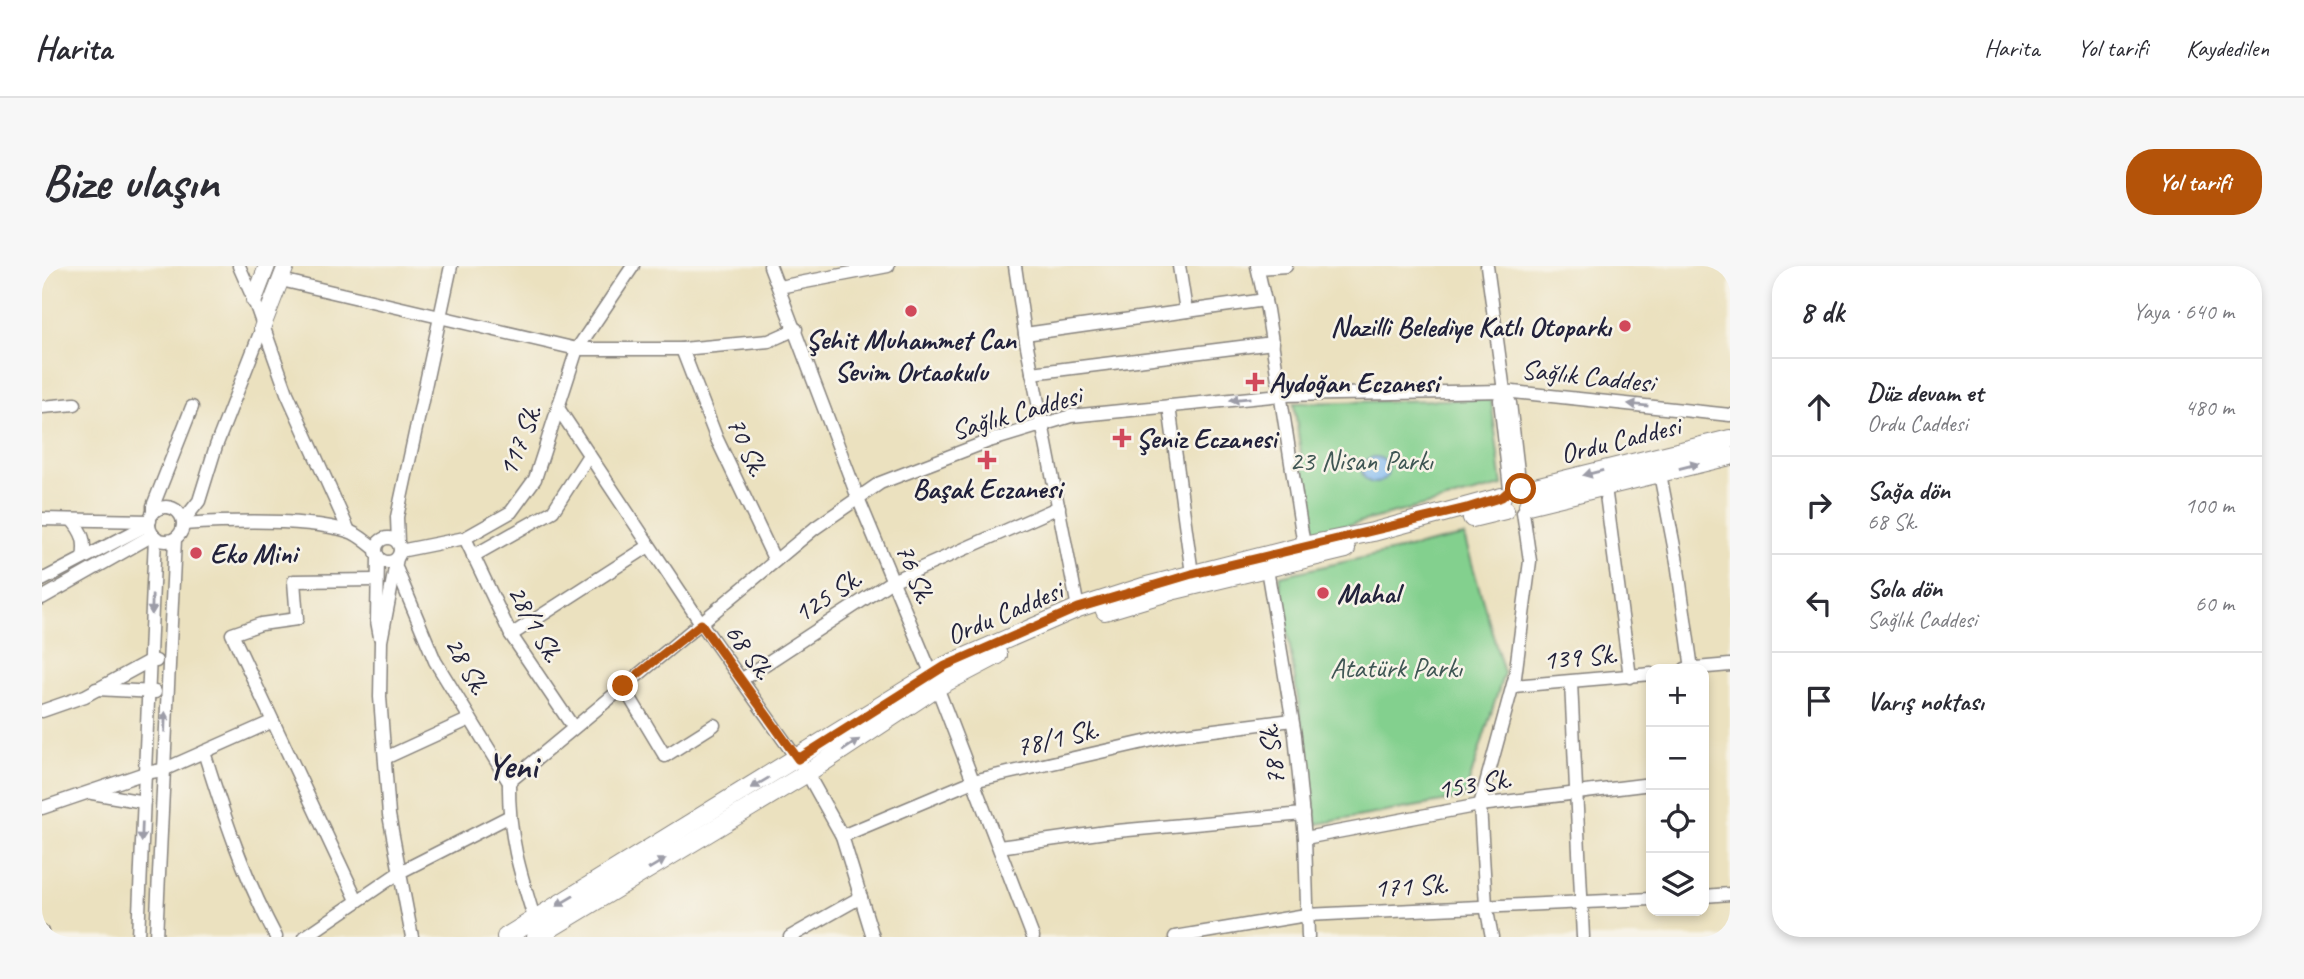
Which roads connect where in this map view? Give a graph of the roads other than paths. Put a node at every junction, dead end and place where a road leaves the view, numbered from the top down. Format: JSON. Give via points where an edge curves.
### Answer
{"nodes":[{"id":1,"x":239,"y":266,"type":"edge"},
{"id":2,"x":268,"y":266,"type":"edge"},
{"id":3,"x":451,"y":266,"type":"edge"},
{"id":4,"x":770,"y":266,"type":"edge"},
{"id":5,"x":888,"y":266,"type":"edge"},
{"id":6,"x":1015,"y":266,"type":"edge"},
{"id":7,"x":1179,"y":266,"type":"edge"},
{"id":8,"x":1286,"y":266,"type":"edge"},
{"id":9,"x":1488,"y":266,"type":"edge"},
{"id":10,"x":630,"y":267,"type":"edge"},
{"id":11,"x":1257,"y":267,"type":"edge"},
{"id":12,"x":284,"y":273,"type":"edge"},
{"id":13,"x":779,"y":287,"type":"junction"},
{"id":14,"x":254,"y":300,"type":"junction"},
{"id":15,"x":1265,"y":300,"type":"junction"},
{"id":16,"x":1186,"y":311,"type":"junction"},
{"id":17,"x":439,"y":318,"type":"junction"},
{"id":18,"x":262,"y":328,"type":"junction"},
{"id":19,"x":796,"y":329,"type":"junction"},
{"id":20,"x":1025,"y":334,"type":"junction"},
{"id":21,"x":1273,"y":343,"type":"junction"},
{"id":22,"x":577,"y":349,"type":"junction"},
{"id":23,"x":681,"y":349,"type":"junction"},
{"id":24,"x":1032,"y":373,"type":"junction"},
{"id":25,"x":1503,"y":392,"type":"junction"},
{"id":26,"x":1281,"y":395,"type":"junction"},
{"id":27,"x":75,"y":404,"type":"dead end"},
{"id":28,"x":1169,"y":406,"type":"junction"},
{"id":29,"x":42,"y":407,"type":"edge"},
{"id":30,"x":192,"y":407,"type":"dead end"},
{"id":31,"x":558,"y":408,"type":"junction"},
{"id":32,"x":1730,"y":415,"type":"edge"},
{"id":33,"x":1043,"y":425,"type":"junction"},
{"id":34,"x":1730,"y":439,"type":"edge"},
{"id":35,"x":589,"y":455,"type":"junction"},
{"id":36,"x":1730,"y":456,"type":"edge"},
{"id":37,"x":1660,"y":474,"type":"junction"},
{"id":38,"x":1605,"y":487,"type":"junction"},
{"id":39,"x":858,"y":498,"type":"junction"},
{"id":40,"x":1516,"y":501,"type":"junction"},
{"id":41,"x":1059,"y":507,"type":"junction"},
{"id":42,"x":397,"y":517,"type":"junction"},
{"id":43,"x":42,"y":519,"type":"edge"},
{"id":44,"x":72,"y":520,"type":"junction"},
{"id":45,"x":183,"y":522,"type":"junction"},
{"id":46,"x":152,"y":526,"type":"junction"},
{"id":47,"x":354,"y":533,"type":"junction"},
{"id":48,"x":465,"y":538,"type":"junction"},
{"id":49,"x":175,"y":539,"type":"junction"},
{"id":50,"x":380,"y":546,"type":"junction"},
{"id":51,"x":649,"y":546,"type":"junction"},
{"id":52,"x":1305,"y":552,"type":"junction"},
{"id":53,"x":398,"y":554,"type":"junction"},
{"id":54,"x":473,"y":556,"type":"junction"},
{"id":55,"x":83,"y":558,"type":"junction"},
{"id":56,"x":775,"y":561,"type":"junction"},
{"id":57,"x":1267,"y":569,"type":"junction"},
{"id":58,"x":1192,"y":574,"type":"junction"},
{"id":59,"x":42,"y":580,"type":"edge"},
{"id":60,"x":376,"y":580,"type":"junction"},
{"id":61,"x":892,"y":581,"type":"junction"},
{"id":62,"x":42,"y":598,"type":"edge"},
{"id":63,"x":1078,"y":608,"type":"junction"},
{"id":64,"x":701,"y":624,"type":"junction"},
{"id":65,"x":510,"y":635,"type":"junction"},
{"id":66,"x":381,"y":641,"type":"junction"},
{"id":67,"x":151,"y":660,"type":"junction"},
{"id":68,"x":168,"y":661,"type":"junction"},
{"id":69,"x":1688,"y":664,"type":"edge"},
{"id":70,"x":1730,"y":665,"type":"edge"},
{"id":71,"x":1709,"y":667,"type":"edge"},
{"id":72,"x":1646,"y":675,"type":"edge"},
{"id":73,"x":1630,"y":677,"type":"junction"},
{"id":74,"x":741,"y":680,"type":"junction"},
{"id":75,"x":934,"y":681,"type":"junction"},
{"id":76,"x":1571,"y":682,"type":"junction"},
{"id":77,"x":623,"y":686,"type":"junction"},
{"id":78,"x":1513,"y":686,"type":"junction"},
{"id":79,"x":96,"y":689,"type":"junction"},
{"id":80,"x":148,"y":692,"type":"junction"},
{"id":81,"x":167,"y":693,"type":"junction"},
{"id":82,"x":42,"y":711,"type":"edge"},
{"id":83,"x":470,"y":719,"type":"junction"},
{"id":84,"x":1292,"y":720,"type":"junction"},
{"id":85,"x":271,"y":722,"type":"junction"},
{"id":86,"x":714,"y":725,"type":"dead end"},
{"id":87,"x":573,"y":727,"type":"junction"},
{"id":88,"x":204,"y":752,"type":"junction"},
{"id":89,"x":385,"y":758,"type":"junction"},
{"id":90,"x":803,"y":766,"type":"junction"},
{"id":91,"x":163,"y":769,"type":"junction"},
{"id":92,"x":145,"y":773,"type":"junction"},
{"id":93,"x":973,"y":781,"type":"junction"},
{"id":94,"x":509,"y":782,"type":"junction"},
{"id":95,"x":1646,"y":785,"type":"edge"},
{"id":96,"x":88,"y":792,"type":"junction"},
{"id":97,"x":1577,"y":792,"type":"junction"},
{"id":98,"x":144,"y":802,"type":"junction"},
{"id":99,"x":1480,"y":805,"type":"junction"},
{"id":100,"x":42,"y":808,"type":"edge"},
{"id":101,"x":1303,"y":814,"type":"junction"},
{"id":102,"x":508,"y":817,"type":"junction"},
{"id":103,"x":842,"y":836,"type":"junction"},
{"id":104,"x":1305,"y":838,"type":"junction"},
{"id":105,"x":999,"y":847,"type":"junction"},
{"id":106,"x":400,"y":872,"type":"junction"},
{"id":107,"x":1730,"y":894,"type":"edge"},
{"id":108,"x":1709,"y":896,"type":"edge"},
{"id":109,"x":861,"y":897,"type":"junction"},
{"id":110,"x":1646,"y":899,"type":"edge"},
{"id":111,"x":356,"y":900,"type":"junction"},
{"id":112,"x":1582,"y":903,"type":"junction"},
{"id":113,"x":1486,"y":906,"type":"junction"},
{"id":114,"x":1307,"y":915,"type":"junction"},
{"id":115,"x":538,"y":932,"type":"edge"},
{"id":116,"x":138,"y":937,"type":"edge"},
{"id":117,"x":156,"y":937,"type":"edge"},
{"id":118,"x":276,"y":937,"type":"edge"},
{"id":119,"x":305,"y":937,"type":"edge"},
{"id":120,"x":412,"y":937,"type":"edge"},
{"id":121,"x":506,"y":937,"type":"edge"},
{"id":122,"x":790,"y":937,"type":"edge"},
{"id":123,"x":873,"y":937,"type":"edge"},
{"id":124,"x":1033,"y":937,"type":"edge"},
{"id":125,"x":1174,"y":937,"type":"edge"},
{"id":126,"x":1308,"y":937,"type":"edge"},
{"id":127,"x":1492,"y":937,"type":"edge"},
{"id":128,"x":1583,"y":937,"type":"edge"}],
"edges":[{"from":1,"to":14,"type":"street"},
{"from":2,"to":14,"type":"street"},
{"from":3,"to":17,"type":"street"},
{"from":4,"to":13,"type":"street","name":"76 Sk."},
{"from":5,"to":13,"type":"street"},
{"from":6,"to":20,"type":"street"},
{"from":7,"to":16,"type":"street"},
{"from":8,"to":11,"type":"street"},
{"from":9,"to":25,"type":"street"},
{"from":10,"to":22,"type":"street","name":"117 Sk."},
{"from":11,"to":15,"type":"street"},
{"from":12,"to":17,"type":"street"},
{"from":12,"to":18,"type":"street"},
{"from":13,"to":19,"type":"street","name":"76 Sk."},
{"from":14,"to":18,"type":"street"},
{"from":15,"to":16,"type":"street"},
{"from":15,"to":21,"type":"street"},
{"from":16,"to":20,"type":"street"},
{"from":17,"to":22,"type":"street"},
{"from":17,"to":42,"type":"street"},
{"from":18,"to":45,"type":"street","via":[[199,501]]},
{"from":18,"to":47,"type":"street","via":[[287,393]]},
{"from":19,"to":23,"type":"street","via":[[769,341]]},
{"from":19,"to":39,"type":"street","name":"76 Sk."},
{"from":20,"to":24,"type":"street"},
{"from":21,"to":24,"type":"street"},
{"from":21,"to":26,"type":"street"},
{"from":22,"to":23,"type":"street"},
{"from":22,"to":31,"type":"street","name":"117 Sk."},
{"from":23,"to":56,"type":"street","name":"70 Sk.","via":[[716,437]]},
{"from":24,"to":33,"type":"street"},
{"from":25,"to":26,"type":"street","name":"Sağlık Caddesi"},
{"from":32,"to":25,"type":"street","name":"Sağlık Caddesi","one_way":true},
{"from":25,"to":40,"type":"street","via":[[1510,404]]},
{"from":26,"to":28,"type":"street","name":"Sağlık Caddesi","one_way":true},
{"from":26,"to":52,"type":"street"},
{"from":27,"to":29,"type":"street"},
{"from":28,"to":33,"type":"street","name":"Sağlık Caddesi","via":[[1071,416]]},
{"from":28,"to":58,"type":"street"},
{"from":30,"to":46,"type":"street","via":[[153,506]]},
{"from":31,"to":35,"type":"street","name":"68 Sk."},
{"from":31,"to":48,"type":"street","name":"117 Sk.","via":[[535,479],[511,512]]},
{"from":33,"to":39,"type":"street","name":"Sağlık Caddesi","via":[[880,483]]},
{"from":33,"to":41,"type":"street"},
{"from":34,"to":40,"type":"main road","name":"Ordu Caddesi","one_way":true},
{"from":35,"to":51,"type":"street","name":"68 Sk."},
{"from":35,"to":54,"type":"street","via":[[553,511]]},
{"from":37,"to":36,"type":"main road","name":"Ordu Caddesi","one_way":true},
{"from":37,"to":38,"type":"main road","name":"Ordu Caddesi"},
{"from":37,"to":69,"type":"street","via":[[1677,562]]},
{"from":38,"to":40,"type":"main road","name":"Ordu Caddesi"},
{"from":38,"to":73,"type":"street"},
{"from":39,"to":56,"type":"street","name":"Sağlık Caddesi"},
{"from":39,"to":61,"type":"street","name":"76 Sk."},
{"from":40,"to":52,"type":"main road","name":"Ordu Caddesi"},
{"from":40,"to":78,"type":"street","via":[[1526,594]]},
{"from":41,"to":61,"type":"street","name":"125 Sk."},
{"from":41,"to":63,"type":"street"},
{"from":42,"to":50,"type":"street"},
{"from":42,"to":53,"type":"street"},
{"from":43,"to":44,"type":"street"},
{"from":44,"to":46,"type":"street"},
{"from":44,"to":55,"type":"street","via":[[85,544]]},
{"from":45,"to":46,"type":"street","via":[[172,508],[160,508]]},
{"from":45,"to":47,"type":"street","via":[[257,523]]},
{"from":45,"to":49,"type":"street"},
{"from":46,"to":49,"type":"street","via":[[166,541]]},
{"from":46,"to":55,"type":"street"},
{"from":46,"to":62,"type":"street"},
{"from":46,"to":67,"type":"street","one_way":true},
{"from":47,"to":50,"type":"street"},
{"from":48,"to":53,"type":"street","name":"117 Sk."},
{"from":48,"to":54,"type":"street","name":"28/1 Sk."},
{"from":49,"to":68,"type":"street"},
{"from":50,"to":53,"type":"street"},
{"from":50,"to":53,"type":"street","name":"117 Sk.","via":[[387,562]]},
{"from":50,"to":60,"type":"street"},
{"from":51,"to":64,"type":"street","name":"68 Sk."},
{"from":51,"to":65,"type":"street"},
{"from":52,"to":57,"type":"main road","name":"Ordu Caddesi"},
{"from":52,"to":58,"type":"main road","name":"Ordu Caddesi"},
{"from":53,"to":66,"type":"street"},
{"from":53,"to":83,"type":"street","name":"28 Sk.","via":[[404,593],[435,661]]},
{"from":54,"to":65,"type":"street","name":"28/1 Sk."},
{"from":55,"to":59,"type":"street"},
{"from":56,"to":64,"type":"street","name":"Sağlık Caddesi"},
{"from":57,"to":75,"type":"main road","name":"Ordu Caddesi","via":[[1175,590],[1088,617]]},
{"from":57,"to":84,"type":"street","name":"78 Sk."},
{"from":58,"to":63,"type":"main road","name":"Ordu Caddesi"},
{"from":60,"to":66,"type":"street"},
{"from":60,"to":85,"type":"street","via":[[294,581],[297,620],[261,624],[232,634]]},
{"from":61,"to":74,"type":"street","name":"125 Sk."},
{"from":61,"to":75,"type":"street","name":"76 Sk."},
{"from":63,"to":75,"type":"main road","name":"Ordu Caddesi"},
{"from":64,"to":74,"type":"street","name":"68 Sk."},
{"from":64,"to":77,"type":"street","name":"Sağlık Caddesi"},
{"from":65,"to":87,"type":"street","name":"28/1 Sk."},
{"from":66,"to":89,"type":"street"},
{"from":67,"to":68,"type":"street"},
{"from":67,"to":79,"type":"street"},
{"from":67,"to":80,"type":"street"},
{"from":68,"to":81,"type":"street"},
{"from":70,"to":71,"type":"street"},
{"from":72,"to":73,"type":"street","name":"139 Sk."},
{"from":73,"to":76,"type":"street","name":"139 Sk."},
{"from":74,"to":90,"type":"street","name":"68 Sk."},
{"from":75,"to":90,"type":"main road","name":"Ordu Caddesi"},
{"from":75,"to":93,"type":"street","name":"76 Sk."},
{"from":76,"to":78,"type":"street","name":"139 Sk."},
{"from":76,"to":97,"type":"street"},
{"from":77,"to":86,"type":"street","via":[[665,757]]},
{"from":77,"to":87,"type":"street","name":"Sağlık Caddesi"},
{"from":78,"to":99,"type":"street"},
{"from":79,"to":80,"type":"street"},
{"from":79,"to":82,"type":"street"},
{"from":80,"to":81,"type":"street"},
{"from":80,"to":92,"type":"street"},
{"from":91,"to":81,"type":"street","one_way":true},
{"from":83,"to":89,"type":"street"},
{"from":83,"to":94,"type":"street","name":"28 Sk."},
{"from":84,"to":93,"type":"street","name":"78/1 Sk.","via":[[1175,735]]},
{"from":84,"to":101,"type":"street","name":"78 Sk."},
{"from":85,"to":88,"type":"street"},
{"from":85,"to":111,"type":"street"},
{"from":87,"to":94,"type":"street","name":"Sağlık Caddesi"},
{"from":88,"to":91,"type":"street"},
{"from":88,"to":118,"type":"street","via":[[232,845]]},
{"from":89,"to":106,"type":"street"},
{"from":90,"to":103,"type":"street","name":"68 Sk."},
{"from":90,"to":115,"type":"main road","name":"Ordu Caddesi"},
{"from":91,"to":92,"type":"street"},
{"from":91,"to":117,"type":"street"},
{"from":92,"to":96,"type":"street"},
{"from":92,"to":98,"type":"street"},
{"from":93,"to":103,"type":"street","name":"78/1 Sk."},
{"from":93,"to":105,"type":"street","name":"76 Sk."},
{"from":94,"to":102,"type":"street"},
{"from":95,"to":97,"type":"street","name":"153 Sk."},
{"from":96,"to":98,"type":"street"},
{"from":96,"to":100,"type":"street"},
{"from":97,"to":99,"type":"street","name":"153 Sk."},
{"from":97,"to":112,"type":"street"},
{"from":98,"to":116,"type":"street","one_way":true},
{"from":99,"to":104,"type":"street","name":"153 Sk."},
{"from":99,"to":113,"type":"street"},
{"from":101,"to":104,"type":"street","name":"78 Sk."},
{"from":101,"to":105,"type":"street","via":[[1106,831]]},
{"from":102,"to":106,"type":"street"},
{"from":102,"to":115,"type":"street","via":[[518,873]]},
{"from":103,"to":109,"type":"street","name":"68 Sk."},
{"from":104,"to":114,"type":"street","name":"78 Sk."},
{"from":105,"to":124,"type":"street","name":"76 Sk."},
{"from":106,"to":111,"type":"street"},
{"from":106,"to":120,"type":"street"},
{"from":107,"to":108,"type":"street"},
{"from":109,"to":122,"type":"street"},
{"from":109,"to":123,"type":"street","name":"68 Sk."},
{"from":110,"to":112,"type":"street","name":"171 Sk."},
{"from":111,"to":119,"type":"street"},
{"from":112,"to":113,"type":"street","name":"171 Sk."},
{"from":112,"to":128,"type":"street"},
{"from":113,"to":114,"type":"street","name":"171 Sk."},
{"from":113,"to":127,"type":"street"},
{"from":114,"to":125,"type":"street","name":"171 Sk."},
{"from":114,"to":126,"type":"street","name":"78 Sk."},
{"from":115,"to":121,"type":"main road","name":"Ordu Caddesi"}]}
